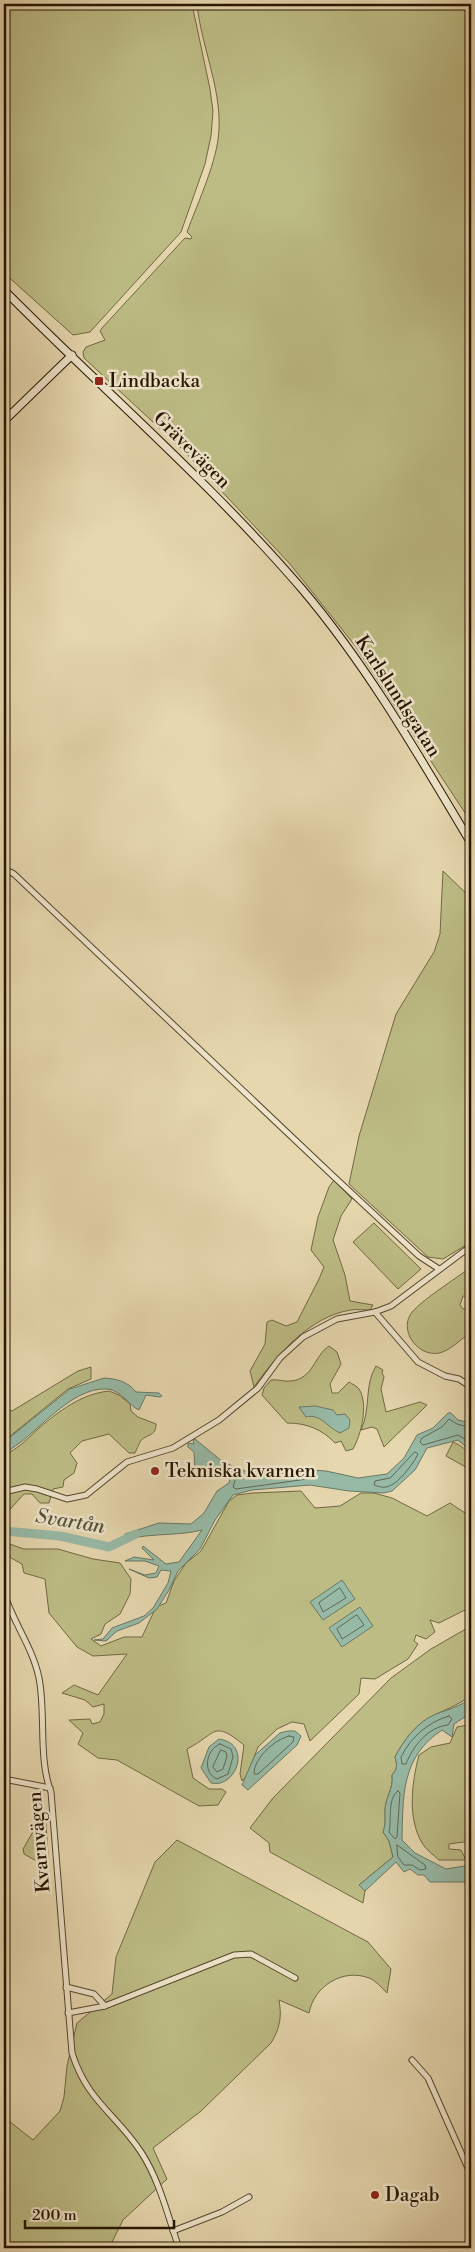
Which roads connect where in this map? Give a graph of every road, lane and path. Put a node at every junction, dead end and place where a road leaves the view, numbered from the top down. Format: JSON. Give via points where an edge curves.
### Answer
{"nodes":[{"id":1,"x":4,"y":290,"type":"edge"},
{"id":2,"x":72,"y":355,"type":"junction"},
{"id":3,"x":4,"y":421,"type":"edge"},
{"id":4,"x":288,"y":574,"type":"joint"},
{"id":5,"x":471,"y":843,"type":"edge"},
{"id":6,"x":4,"y":869,"type":"edge"},
{"id":7,"x":471,"y":1246,"type":"edge"},
{"id":8,"x":439,"y":1269,"type":"junction"},
{"id":9,"x":375,"y":1312,"type":"junction"},
{"id":10,"x":471,"y":1387,"type":"edge"},
{"id":11,"x":4,"y":1492,"type":"edge"},
{"id":12,"x":4,"y":1593,"type":"edge"},
{"id":13,"x":4,"y":1779,"type":"edge"},
{"id":14,"x":50,"y":1788,"type":"junction"},
{"id":15,"x":295,"y":1978,"type":"dead end"},
{"id":16,"x":66,"y":1987,"type":"junction"},
{"id":17,"x":105,"y":2006,"type":"junction"},
{"id":18,"x":68,"y":2013,"type":"junction"},
{"id":19,"x":412,"y":2060,"type":"dead end"},
{"id":20,"x":471,"y":2175,"type":"edge"},
{"id":21,"x":249,"y":2197,"type":"dead end"},
{"id":22,"x":173,"y":2231,"type":"junction"},
{"id":23,"x":179,"y":2248,"type":"edge"}],
"edges":[{"from":1,"to":2,"type":"main road","name":"Grävevägen"},
{"from":2,"to":3,"type":"main road"},
{"from":2,"to":4,"type":"main road","name":"Grävevägen","via":[[180,460]]},
{"from":4,"to":5,"type":"main road","name":"Karlslundsgatan","via":[[366,673]]},
{"from":6,"to":8,"type":"street","via":[[14,874],[419,1256]]},
{"from":7,"to":8,"type":"street"},
{"from":8,"to":9,"type":"street","via":[[395,1303]]},
{"from":9,"to":10,"type":"street","via":[[418,1362]]},
{"from":9,"to":11,"type":"street","via":[[337,1319],[303,1337],[280,1358],[258,1388],[219,1420],[173,1448],[127,1462],[86,1495],[67,1499],[25,1487]]},
{"from":12,"to":14,"type":"street","name":"Kvarnvägen","via":[[38,1676]]},
{"from":13,"to":14,"type":"street"},
{"from":14,"to":16,"type":"street","name":"Kvarnvägen"},
{"from":15,"to":17,"type":"street","via":[[251,1954],[234,1955]]},
{"from":16,"to":17,"type":"street","via":[[94,1994]]},
{"from":16,"to":18,"type":"street","name":"Kvarnvägen"},
{"from":17,"to":18,"type":"street"},
{"from":18,"to":22,"type":"street","name":"Kvarnvägen","via":[[72,2053],[77,2068],[90,2092],[141,2152]]},
{"from":19,"to":20,"type":"street","via":[[428,2078]]},
{"from":21,"to":22,"type":"street","via":[[222,2212]]},
{"from":22,"to":23,"type":"street","name":"Kvarnvägen"}]}
